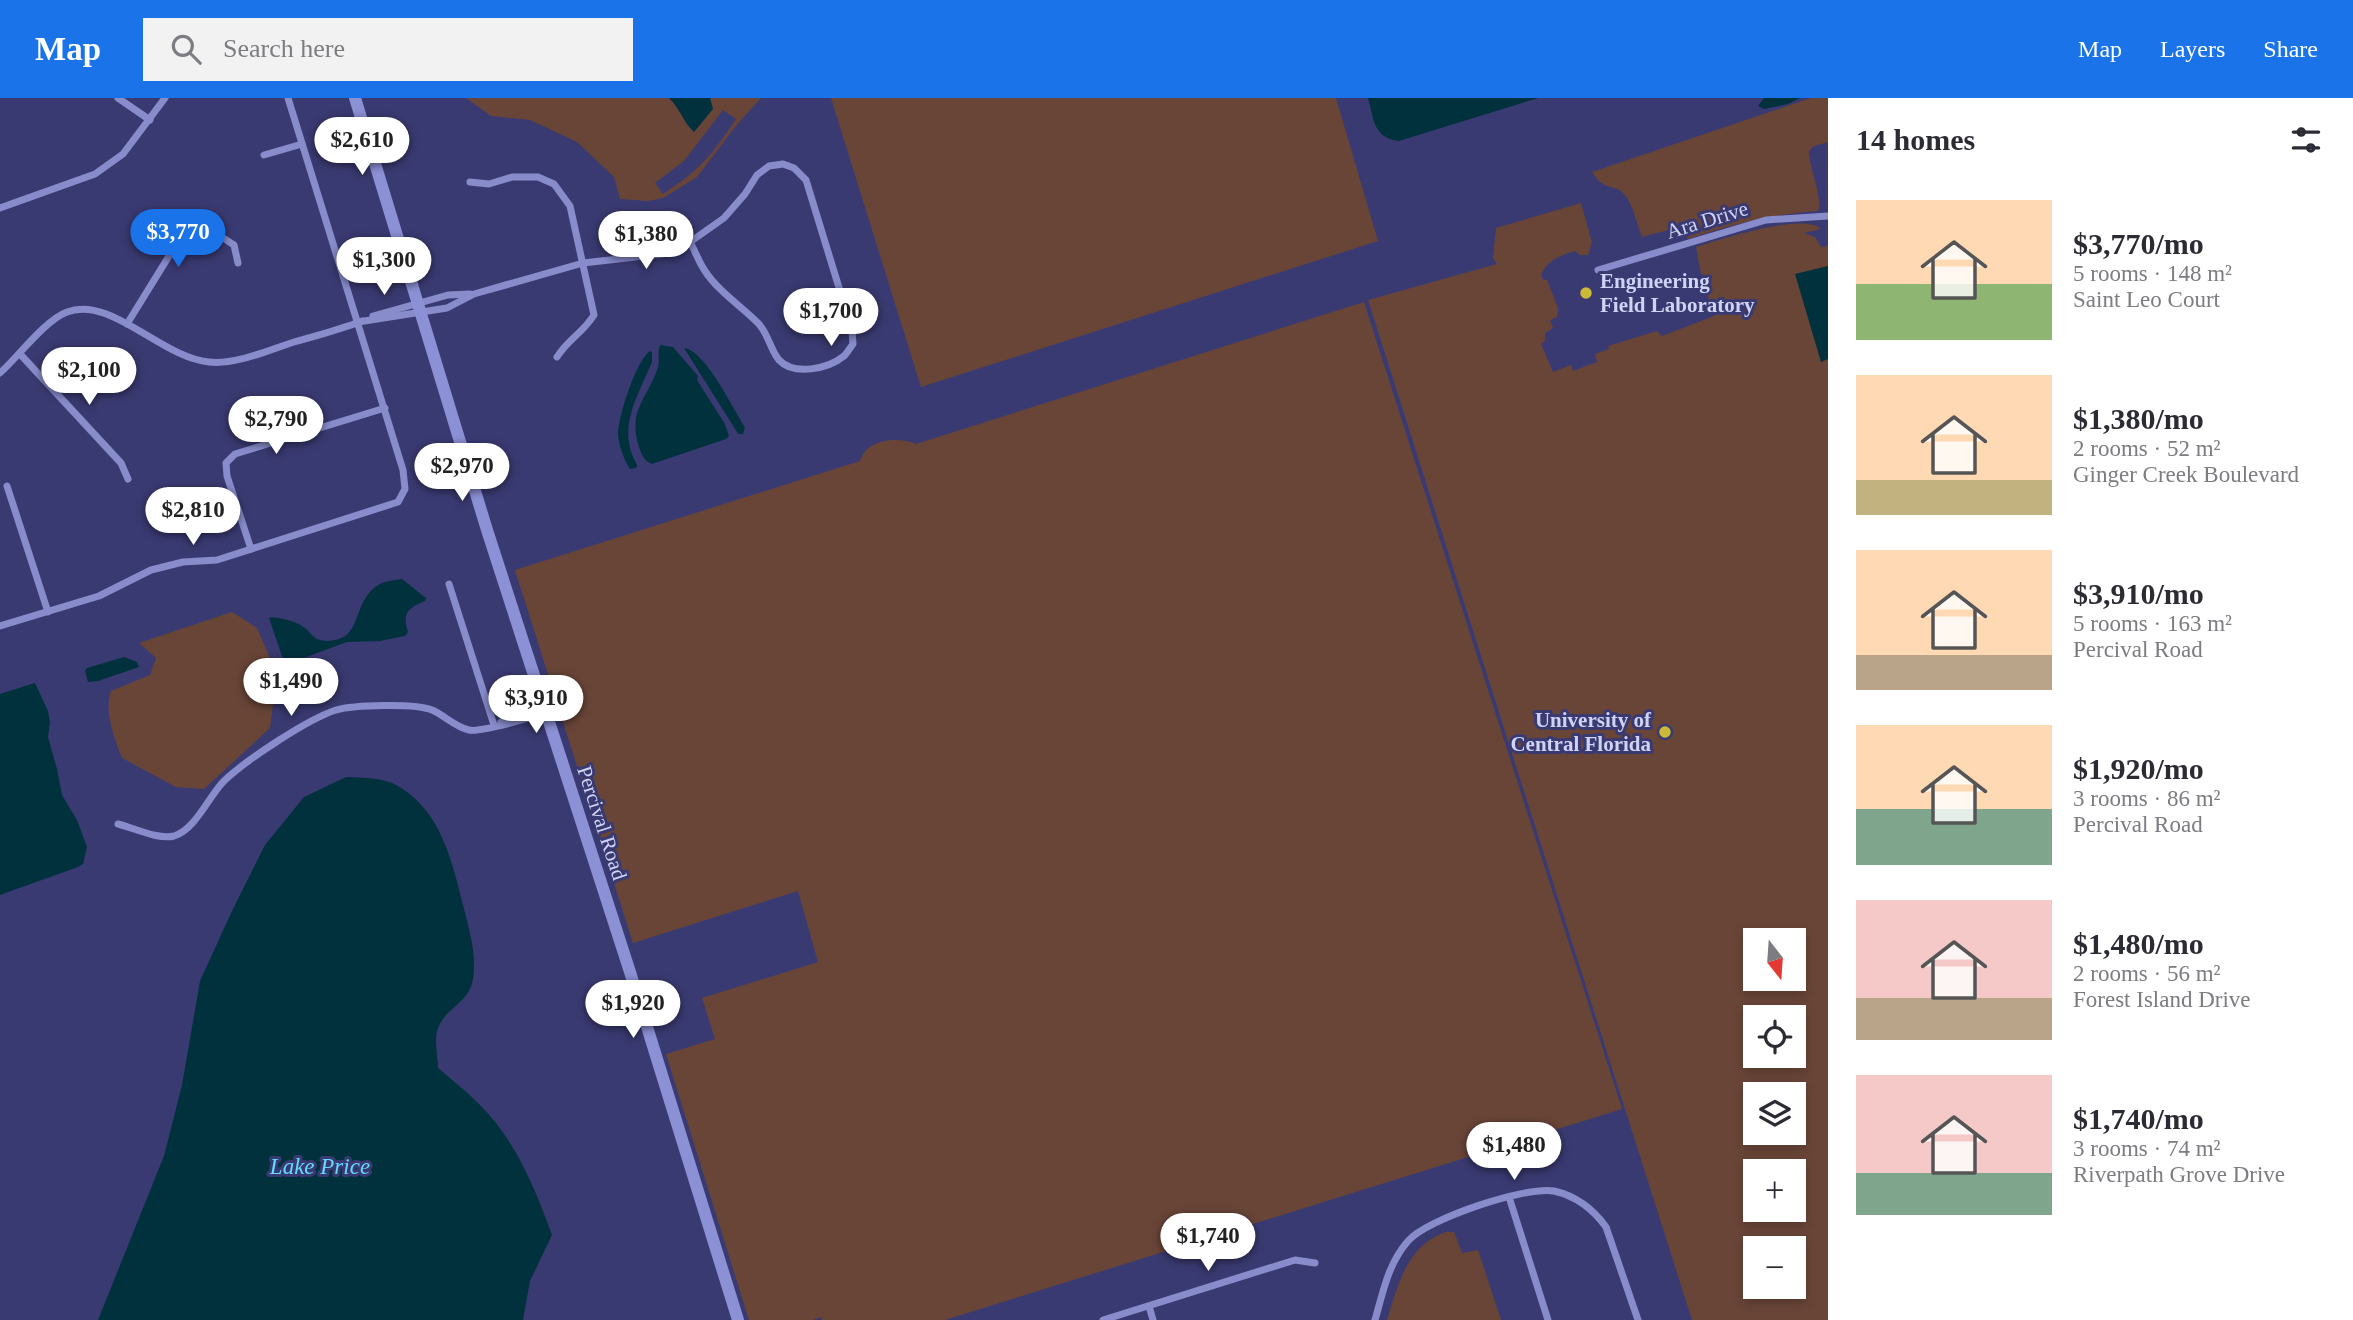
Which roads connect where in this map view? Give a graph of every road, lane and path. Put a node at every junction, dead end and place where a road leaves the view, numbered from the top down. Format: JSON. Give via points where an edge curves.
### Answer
{"nodes":[{"id":1,"x":118,"y":98,"type":"edge"},
{"id":2,"x":165,"y":98,"type":"edge"},
{"id":3,"x":288,"y":98,"type":"edge"},
{"id":4,"x":355,"y":98,"type":"edge"},
{"id":5,"x":150,"y":120,"type":"junction"},
{"id":6,"x":302,"y":144,"type":"junction"},
{"id":7,"x":264,"y":155,"type":"dead end"},
{"id":8,"x":470,"y":182,"type":"dead end"},
{"id":9,"x":0,"y":208,"type":"edge"},
{"id":10,"x":1828,"y":216,"type":"edge"},
{"id":11,"x":690,"y":242,"type":"junction"},
{"id":12,"x":238,"y":263,"type":"dead end"},
{"id":13,"x":583,"y":263,"type":"junction"},
{"id":14,"x":1598,"y":270,"type":"dead end"},
{"id":15,"x":474,"y":294,"type":"junction"},
{"id":16,"x":421,"y":307,"type":"junction"},
{"id":17,"x":358,"y":322,"type":"junction"},
{"id":18,"x":127,"y":324,"type":"junction"},
{"id":19,"x":20,"y":354,"type":"junction"},
{"id":20,"x":557,"y":357,"type":"dead end"},
{"id":21,"x":0,"y":373,"type":"edge"},
{"id":22,"x":385,"y":408,"type":"junction"},
{"id":23,"x":128,"y":479,"type":"dead end"},
{"id":24,"x":7,"y":486,"type":"dead end"},
{"id":25,"x":251,"y":549,"type":"junction"},
{"id":26,"x":449,"y":584,"type":"dead end"},
{"id":27,"x":48,"y":612,"type":"junction"},
{"id":28,"x":0,"y":626,"type":"edge"},
{"id":29,"x":545,"y":709,"type":"junction"},
{"id":30,"x":494,"y":725,"type":"junction"},
{"id":31,"x":118,"y":824,"type":"dead end"},
{"id":32,"x":1509,"y":1197,"type":"junction"},
{"id":33,"x":1315,"y":1263,"type":"dead end"},
{"id":34,"x":1149,"y":1306,"type":"junction"},
{"id":35,"x":738,"y":1320,"type":"edge"},
{"id":36,"x":1104,"y":1320,"type":"edge"},
{"id":37,"x":1153,"y":1320,"type":"edge"},
{"id":38,"x":1375,"y":1320,"type":"edge"},
{"id":39,"x":1548,"y":1320,"type":"edge"},
{"id":40,"x":1638,"y":1320,"type":"edge"}],
"edges":[{"from":1,"to":5,"type":"street"},
{"from":2,"to":5,"type":"street"},
{"from":3,"to":6,"type":"street"},
{"from":4,"to":16,"type":"street","name":"Percival Road"},
{"from":5,"to":9,"type":"street","via":[[123,154],[95,174]]},
{"from":6,"to":7,"type":"street"},
{"from":6,"to":17,"type":"street"},
{"from":8,"to":13,"type":"street","via":[[538,177],[554,184],[570,206]]},
{"from":10,"to":14,"type":"street","name":"Ara Drive","via":[[1766,220]]},
{"from":11,"to":11,"type":"street","via":[[724,218],[769,166],[794,168],[806,180],[852,330],[853,344],[845,356],[809,369],[794,370],[782,363],[762,326],[721,290]]},
{"from":11,"to":13,"type":"street","via":[[662,254]]},
{"from":12,"to":18,"type":"street","via":[[234,245],[210,229],[192,229],[182,235]]},
{"from":13,"to":15,"type":"street"},
{"from":13,"to":20,"type":"street","via":[[594,315]]},
{"from":15,"to":16,"type":"street","via":[[448,295]]},
{"from":15,"to":16,"type":"street","via":[[447,308]]},
{"from":16,"to":17,"type":"street"},
{"from":16,"to":29,"type":"street","name":"Percival Road"},
{"from":17,"to":18,"type":"street","via":[[240,359],[211,363],[165,348]]},
{"from":17,"to":22,"type":"street"},
{"from":18,"to":19,"type":"street","via":[[102,311],[66,312]]},
{"from":19,"to":21,"type":"street"},
{"from":19,"to":23,"type":"street","via":[[121,463]]},
{"from":22,"to":25,"type":"street","via":[[403,470],[405,489],[398,502]]},
{"from":22,"to":25,"type":"street","via":[[234,454],[226,463],[227,476]]},
{"from":24,"to":27,"type":"street"},
{"from":25,"to":27,"type":"street","via":[[217,560],[151,570],[99,596]]},
{"from":26,"to":30,"type":"street"},
{"from":27,"to":28,"type":"street"},
{"from":29,"to":30,"type":"street"},
{"from":29,"to":35,"type":"street","name":"Percival Road"},
{"from":30,"to":31,"type":"street","via":[[470,730],[421,707],[337,710],[235,773],[184,831],[164,837]]},
{"from":32,"to":38,"type":"street","via":[[1442,1218],[1410,1239],[1391,1265]]},
{"from":32,"to":39,"type":"street"},
{"from":32,"to":40,"type":"street","via":[[1554,1191],[1596,1214],[1613,1241]]},
{"from":33,"to":34,"type":"street","via":[[1295,1260]]},
{"from":34,"to":36,"type":"street"},
{"from":34,"to":37,"type":"street"}]}
